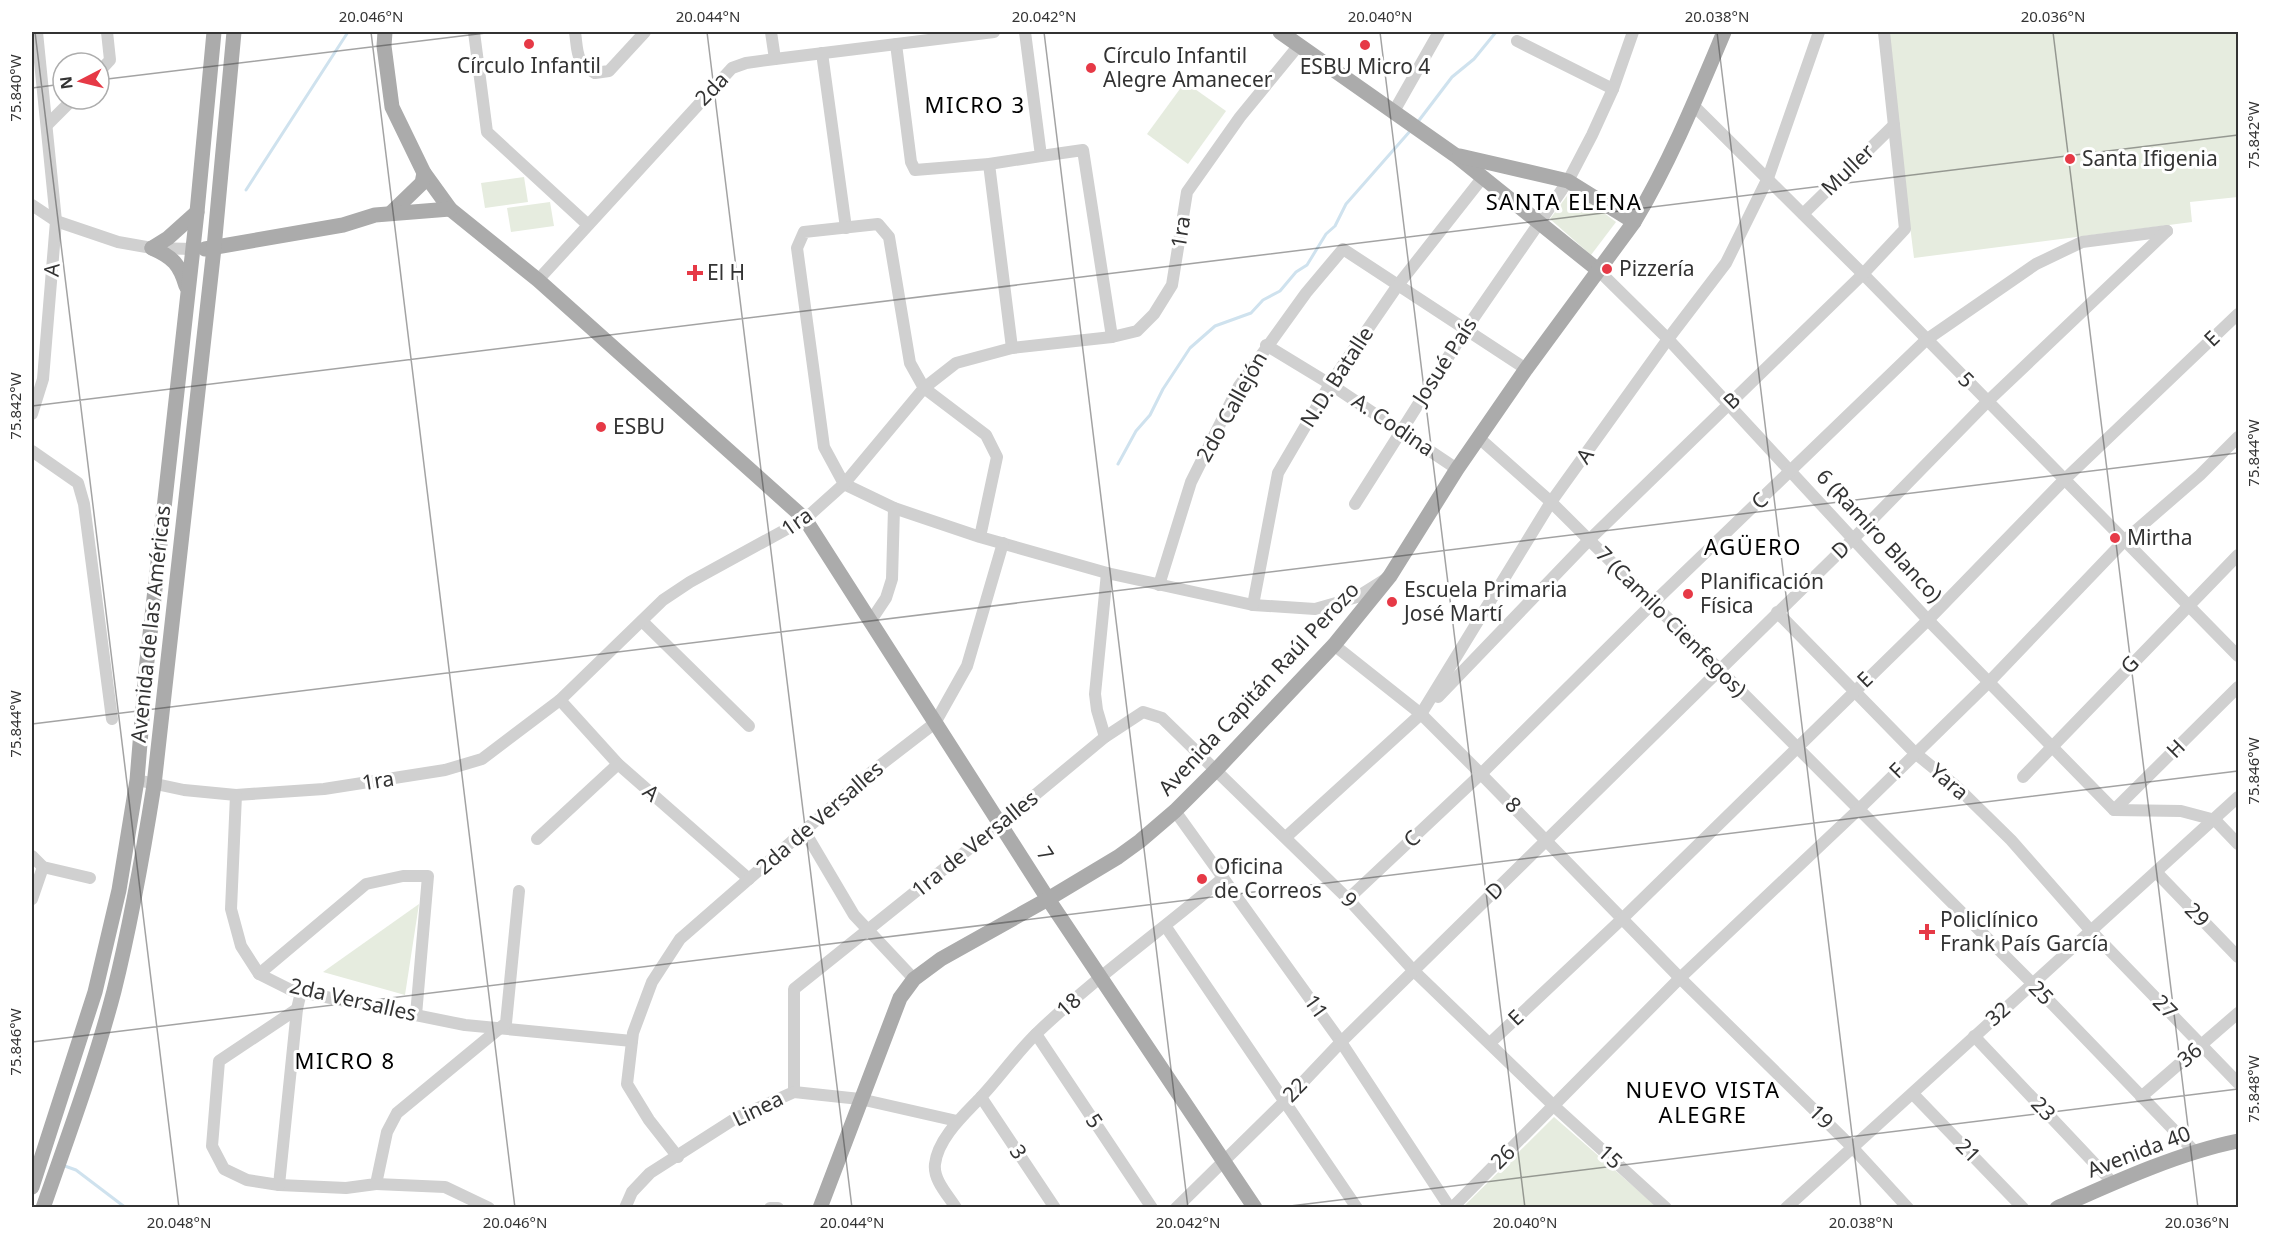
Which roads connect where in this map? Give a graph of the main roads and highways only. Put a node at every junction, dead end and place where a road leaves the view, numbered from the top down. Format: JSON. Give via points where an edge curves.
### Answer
{"nodes":[{"id":1,"x":214,"y":32,"type":"edge"},
{"id":2,"x":234,"y":32,"type":"edge"},
{"id":3,"x":385,"y":32,"type":"edge"},
{"id":4,"x":1280,"y":32,"type":"edge"},
{"id":5,"x":1724,"y":32,"type":"edge"},
{"id":6,"x":1455,"y":155,"type":"junction"},
{"id":7,"x":424,"y":173,"type":"junction"},
{"id":8,"x":450,"y":209,"type":"junction"},
{"id":9,"x":197,"y":212,"type":"junction"},
{"id":10,"x":392,"y":212,"type":"junction"},
{"id":11,"x":1634,"y":222,"type":"junction"},
{"id":12,"x":214,"y":248,"type":"junction"},
{"id":13,"x":193,"y":249,"type":"junction"},
{"id":14,"x":1598,"y":270,"type":"junction"},
{"id":15,"x":188,"y":296,"type":"junction"},
{"id":16,"x":1048,"y":899,"type":"junction"},
{"id":17,"x":2238,"y":1141,"type":"edge"},
{"id":18,"x":32,"y":1187,"type":"edge"},
{"id":19,"x":44,"y":1206,"type":"edge"},
{"id":20,"x":820,"y":1208,"type":"edge"},
{"id":21,"x":1255,"y":1208,"type":"edge"},
{"id":22,"x":2056,"y":1208,"type":"edge"}],
"edges":[{"from":1,"to":9,"type":"main road","name":"Avenida de las Américas"},
{"from":2,"to":12,"type":"main road","name":"Avenida de las Américas"},
{"from":3,"to":7,"type":"main road","name":"7","via":[[392,107]]},
{"from":4,"to":6,"type":"main road","name":"6 (Ramiro Blanco)"},
{"from":5,"to":11,"type":"main road","name":"Avenida Capitán Raúl Perozo","via":[[1693,105]]},
{"from":6,"to":11,"type":"main road","via":[[1568,181]]},
{"from":6,"to":14,"type":"main road","name":"6 (Ramiro Blanco)"},
{"from":7,"to":8,"type":"main road","name":"7"},
{"from":7,"to":10,"type":"main road","via":[[423,183]]},
{"from":8,"to":10,"type":"main road"},
{"from":8,"to":16,"type":"main road","name":"7","via":[[538,280],[805,519]]},
{"from":9,"to":13,"type":"main road","name":"Avenida de las Américas"},
{"from":9,"to":15,"type":"main road","via":[[152,248],[181,268]]},
{"from":10,"to":12,"type":"main road","via":[[344,225]]},
{"from":11,"to":14,"type":"main road","name":"Avenida Capitán Raúl Perozo"},
{"from":12,"to":13,"type":"main road"},
{"from":12,"to":19,"type":"main road","name":"Avenida de las Américas","via":[[154,785],[134,905],[113,993]]},
{"from":13,"to":15,"type":"main road","name":"Avenida de las Américas"},
{"from":14,"to":16,"type":"main road","name":"Avenida Capitán Raúl Perozo","via":[[1457,469],[1390,576],[1334,645],[1175,811],[1118,857]]},
{"from":15,"to":18,"type":"main road","name":"Avenida de las Américas","via":[[137,780],[119,890],[95,992]]},
{"from":16,"to":20,"type":"main road","name":"Avenida Capitán Raúl Perozo","via":[[941,959],[914,979],[900,998]]},
{"from":16,"to":21,"type":"main road","name":"7"},
{"from":17,"to":22,"type":"main road","name":"Avenida 40","via":[[2113,1183]]}]}
